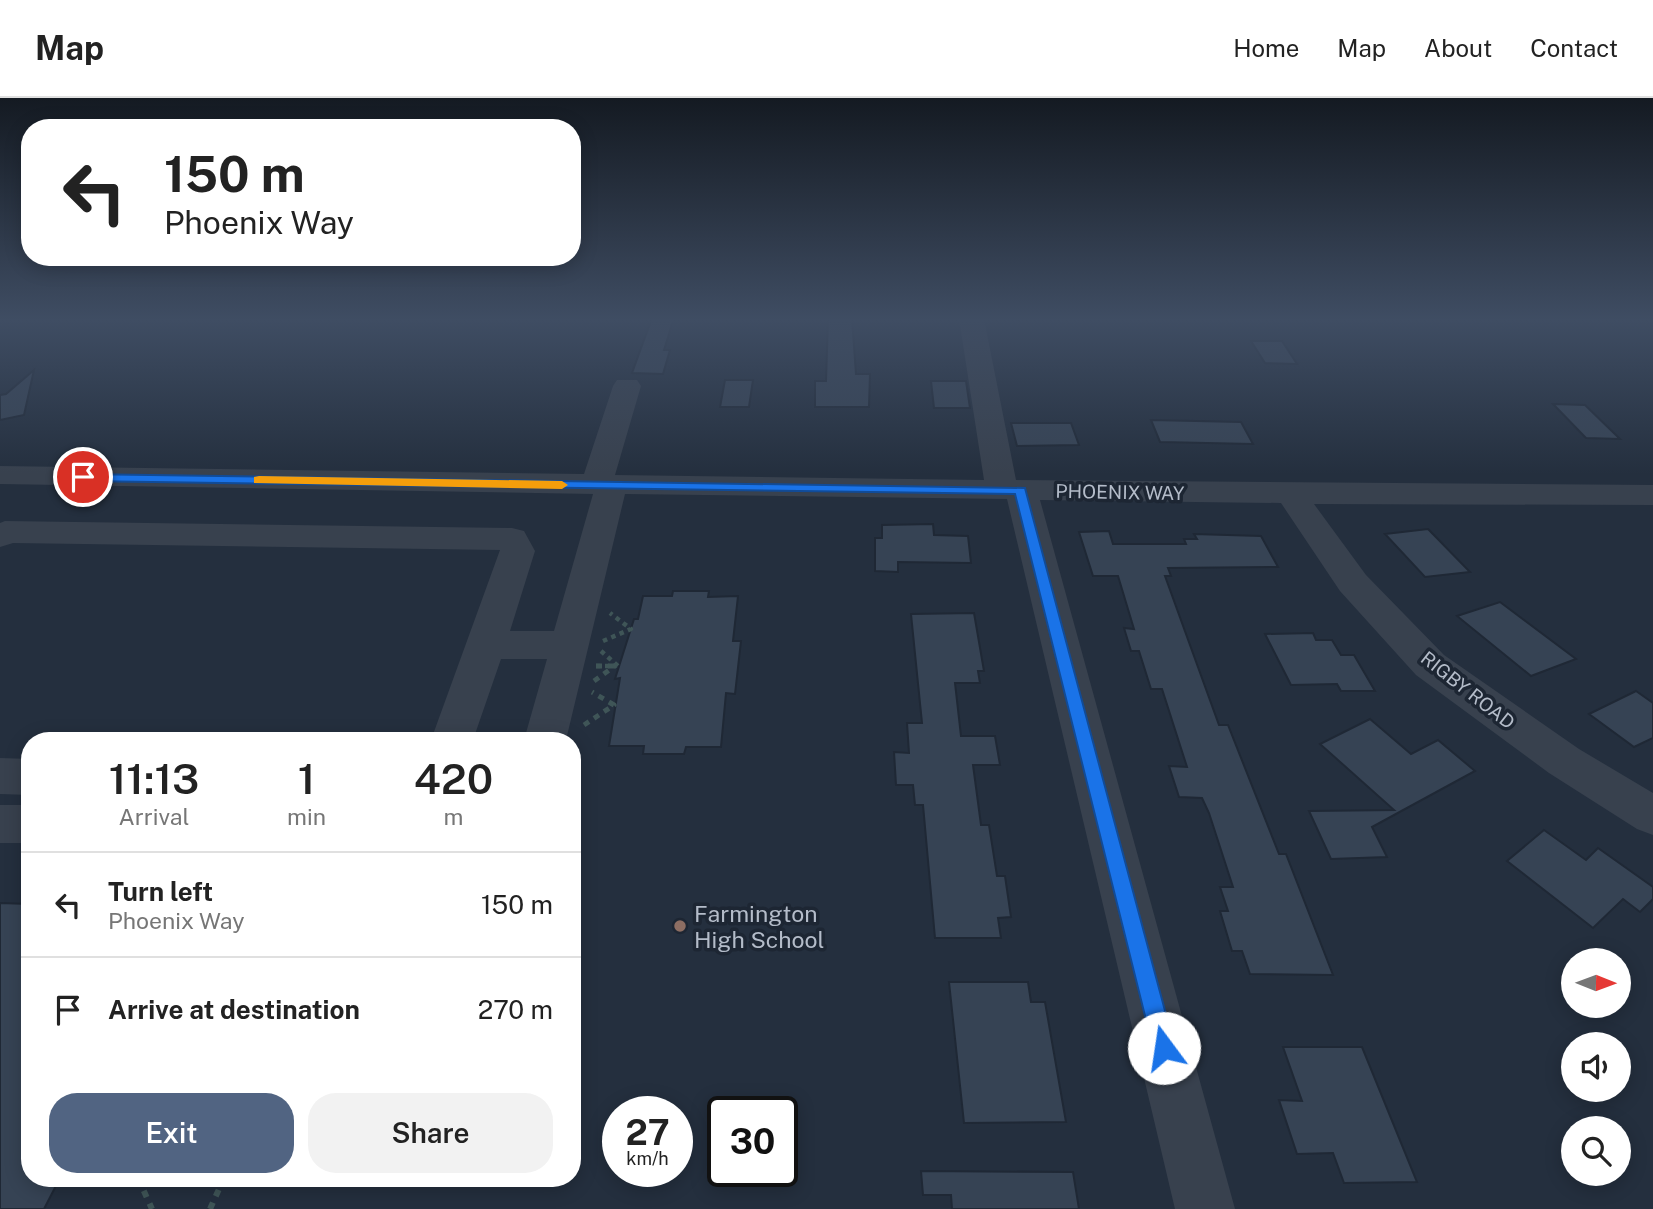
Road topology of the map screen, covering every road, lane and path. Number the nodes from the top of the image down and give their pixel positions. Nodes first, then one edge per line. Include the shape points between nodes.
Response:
1 (983, 370) edge
2 (627, 386) dead end
3 (0, 475) edge
4 (603, 485) junction
5 (1011, 490) junction
6 (1292, 494) junction
7 (1653, 495) edge
8 (0, 537) edge
9 (604, 608) dead end
10 (486, 645) junction
11 (579, 656) junction
12 (618, 666) junction
13 (582, 726) dead end
14 (455, 732) edge
15 (548, 732) edge
16 (0, 776) edge
17 (21, 776) edge
18 (1653, 817) edge
19 (0, 824) edge
20 (21, 824) edge
21 (142, 1187) edge
22 (220, 1187) edge
23 (152, 1209) edge
24 (211, 1209) edge
25 (1205, 1209) edge

1 - 5 street
2 - 4 street
3 - 4 street, PHOENIX WAY
4 - 5 street, PHOENIX WAY
4 - 11 street
5 - 6 street, PHOENIX WAY
5 - 25 street
6 - 7 street, PHOENIX WAY
6 - 18 street, RIGBY ROAD via 1353,583 1430,665 1564,761
8 - 10 street via 5,532 512,539 518,551
9 - 12 path via 631,629 594,645
10 - 11 street
10 - 14 street
11 - 12 path
11 - 15 street
12 - 13 path via 583,687 614,705
16 - 17 street
19 - 20 street
21 - 23 path
22 - 24 path

